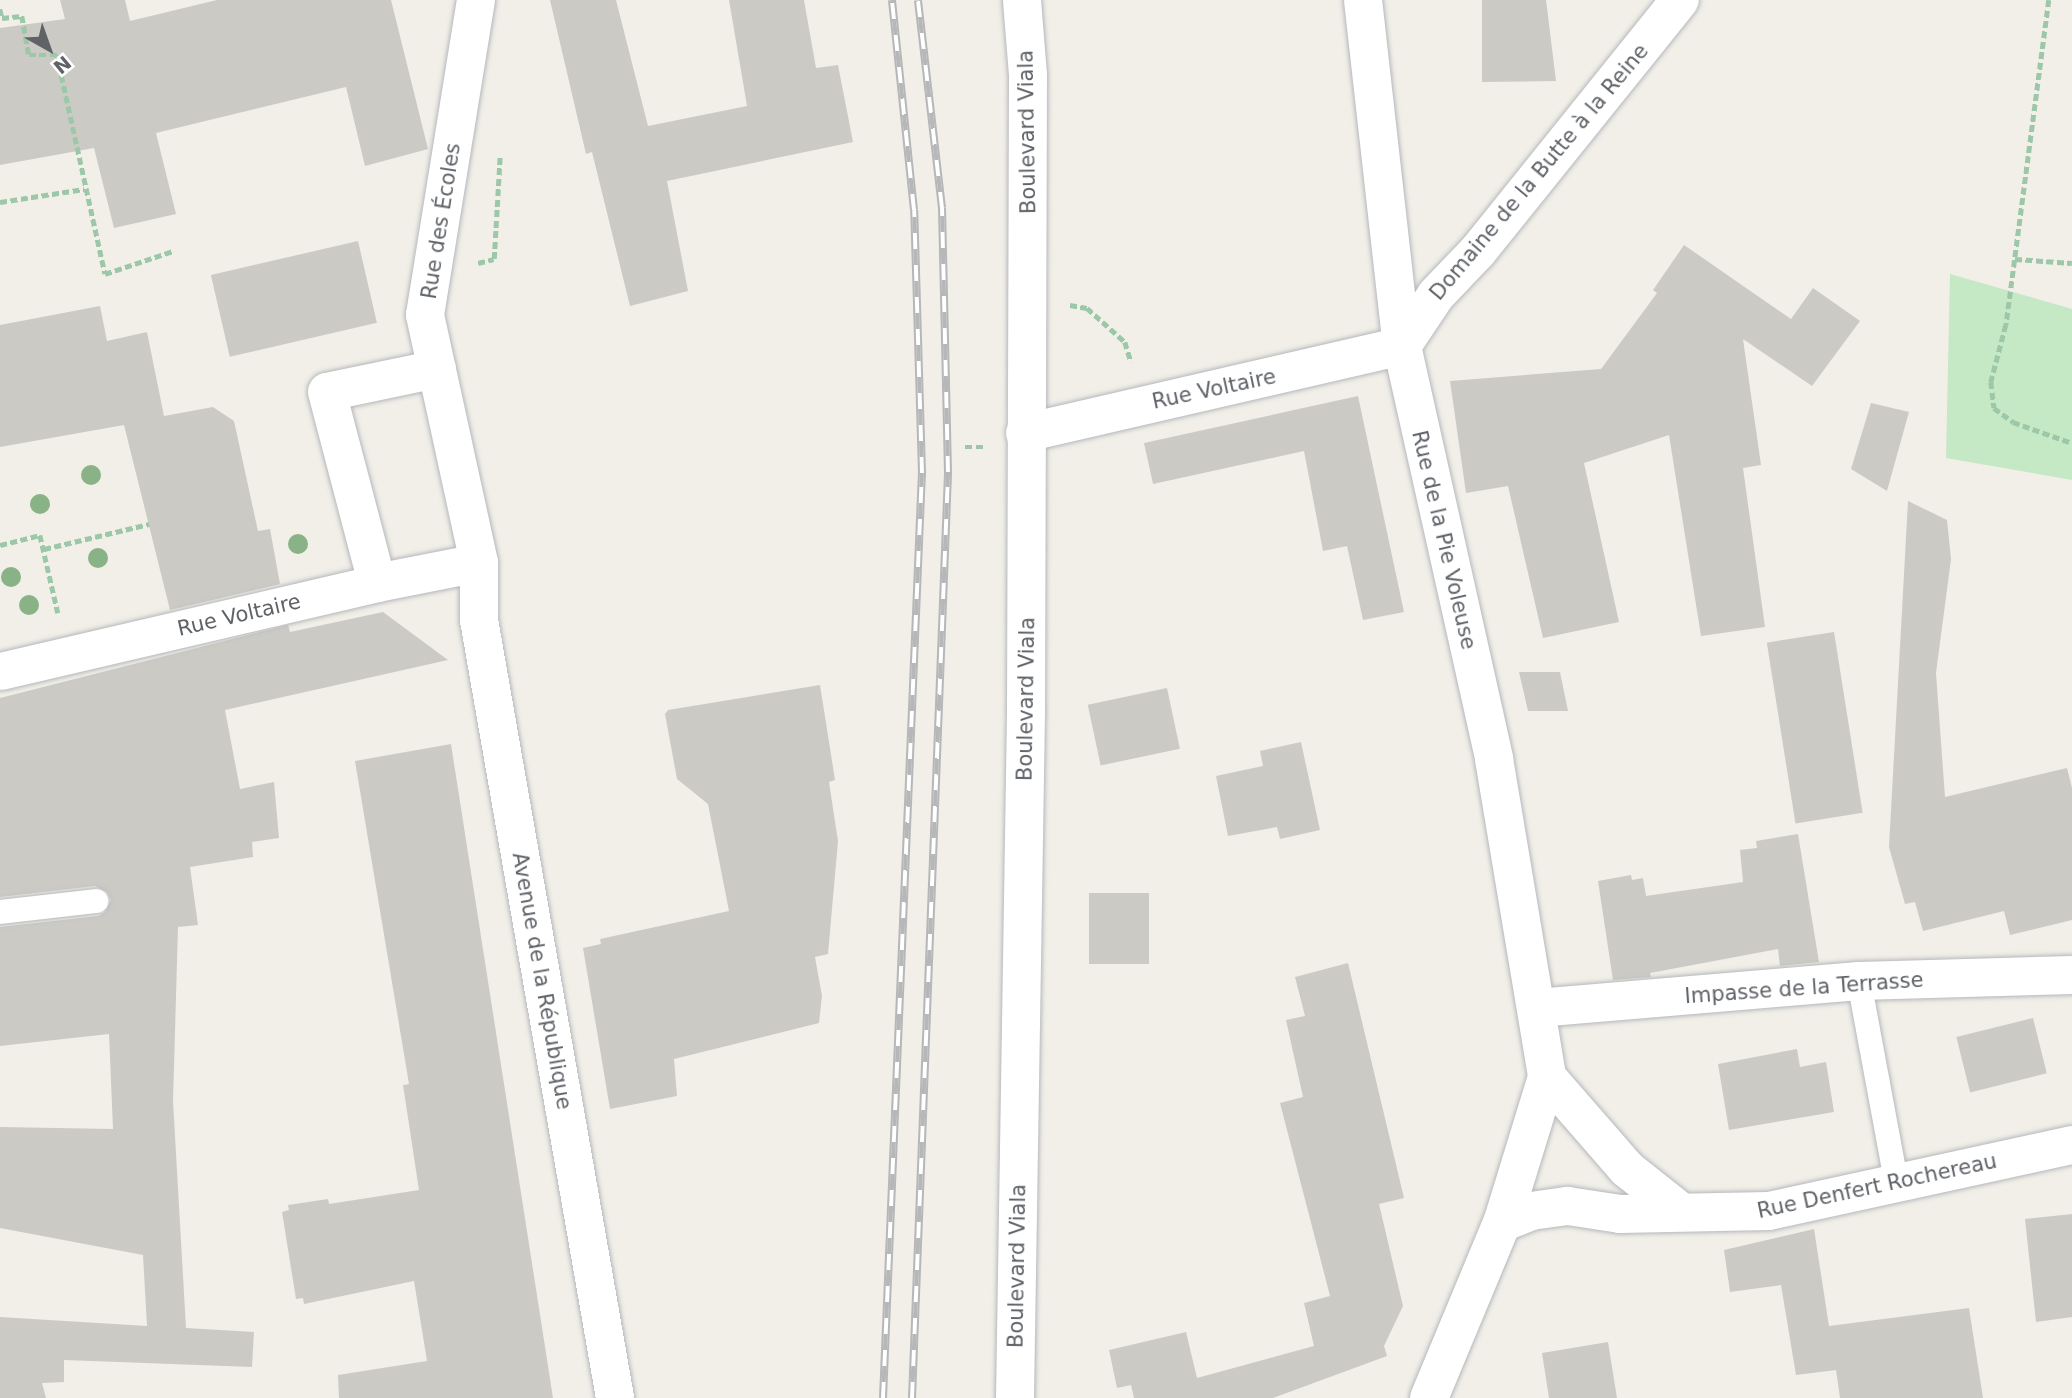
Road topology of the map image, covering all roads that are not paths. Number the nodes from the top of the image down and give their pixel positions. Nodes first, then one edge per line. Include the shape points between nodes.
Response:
1 (476, 0) edge
2 (1022, 0) edge
3 (1363, 0) edge
4 (1680, 0) edge
5 (1402, 346) junction
6 (437, 369) junction
7 (1025, 433) junction
8 (479, 563) junction
9 (377, 583) junction
10 (0, 671) edge
11 (96, 901) dead end
12 (0, 912) edge
13 (2072, 975) edge
14 (1859, 981) junction
15 (1537, 1008) junction
16 (1547, 1077) junction
17 (2072, 1146) edge
18 (1896, 1181) junction
19 (1681, 1212) junction
20 (1502, 1223) junction
21 (615, 1398) edge
22 (1015, 1398) edge
23 (1429, 1398) edge

1 - 6 street, Rue des Écoles via 425,315
2 - 7 street, Boulevard Viala via 1028,75
3 - 5 street, Rue de la Pie Voleuse
4 - 5 street, Domaine de la Butte à la Reine via 1478,251 1436,295
5 - 7 street, Rue Voltaire
5 - 15 street, Rue de la Pie Voleuse via 1494,759
6 - 8 street, Rue des Écoles
6 - 9 street via 327,392
7 - 22 street, Boulevard Viala via 1026,712
8 - 9 street, Rue Voltaire
8 - 21 street, Avenue de la République via 479,620
9 - 10 street, Rue Voltaire
11 - 12 lane
13 - 14 street, Impasse de la Terrasse
14 - 15 street, Impasse de la Terrasse
14 - 18 lane
15 - 16 street, Rue de la Pie Voleuse
16 - 19 street via 1627,1169
16 - 20 street
17 - 18 street, Rue Denfert Rochereau
18 - 19 street, Rue Denfert Rochereau via 1769,1212
19 - 20 street, Rue Denfert Rochereau via 1620,1214 1568,1206 1531,1211
20 - 23 street

